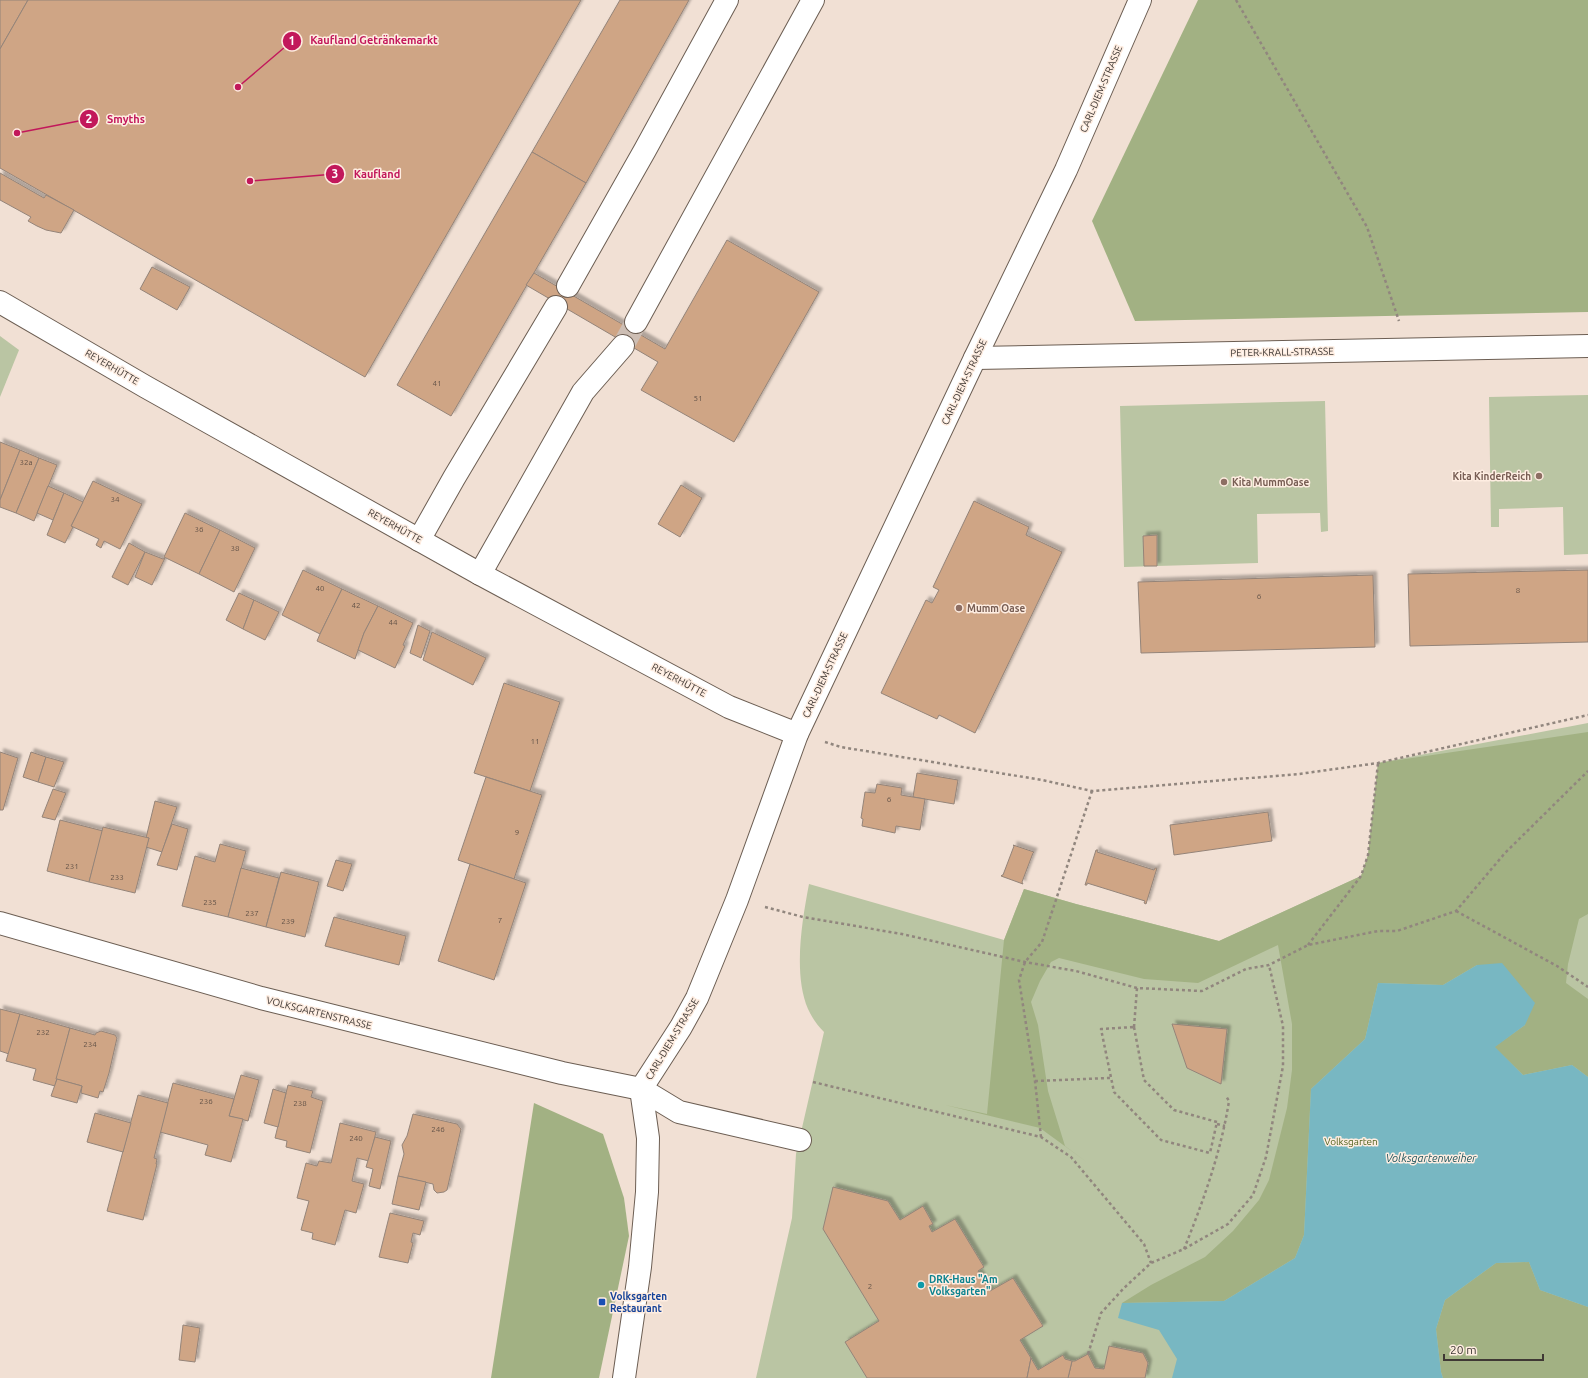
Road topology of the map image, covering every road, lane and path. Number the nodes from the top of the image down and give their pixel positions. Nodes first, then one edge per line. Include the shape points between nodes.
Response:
1 (727, 0) edge
2 (813, 0) edge
3 (1140, 0) edge
4 (1236, 0) edge
5 (568, 286) dead end
6 (0, 302) edge
7 (556, 307) dead end
8 (636, 322) tunnel mouth
9 (623, 346) tunnel mouth
10 (1588, 346) edge
11 (1409, 350) junction
12 (975, 358) junction
13 (420, 540) junction
14 (480, 574) junction
15 (1588, 715) edge
16 (797, 734) junction
17 (1378, 763) junction
18 (1588, 771) edge
19 (1092, 791) junction
20 (737, 900) junction
21 (1456, 910) junction
22 (0, 923) edge
23 (1308, 945) junction
24 (1025, 962) junction
25 (1269, 965) junction
26 (1588, 987) edge
27 (1137, 988) junction
28 (1134, 1027) junction
29 (1110, 1078) junction
30 (1035, 1081) junction
31 (813, 1082) dead end
32 (642, 1089) junction
33 (1226, 1096) dead end
34 (1217, 1124) junction
35 (1225, 1126) junction
36 (1041, 1137) junction
37 (800, 1140) dead end
38 (1184, 1249) junction
39 (1151, 1263) junction
40 (1088, 1354) dead end
41 (624, 1378) edge

1 - 5 street
2 - 8 street
3 - 12 street, CARL-DIEM-STRASSE via 1066,170
4 - 11 path via 1367,227
6 - 13 street, REYERHÜTTE via 153,391
7 - 13 street
9 - 14 street via 583,392
10 - 11 street, PETER-KRALL-STRASSE
11 - 12 street, PETER-KRALL-STRASSE
12 - 16 street, CARL-DIEM-STRASSE
13 - 14 street, REYERHÜTTE
14 - 16 street, REYERHÜTTE via 729,707
15 - 17 path
16 - 19 path via 841,747 1042,780
16 - 20 street, CARL-DIEM-STRASSE
17 - 19 path via 1299,774
17 - 23 path via 1368,855 1361,876
18 - 21 path via 1505,853
19 - 24 path via 1042,942
20 - 24 path via 803,917 902,934
20 - 32 street, CARL-DIEM-STRASSE via 697,998
21 - 23 path via 1397,931 1378,931
21 - 26 path via 1558,966
22 - 32 street, VOLKSGARTENSTRASSE via 261,998 562,1073
23 - 25 path
24 - 27 path via 1076,971
24 - 30 path via 1019,980
25 - 27 path via 1246,969 1202,991
25 - 38 path via 1283,1026 1283,1066 1266,1157 1253,1195 1228,1224
27 - 28 path
28 - 29 path via 1101,1029
28 - 34 path via 1144,1080 1174,1110
29 - 30 path
29 - 34 path via 1114,1092 1161,1140 1210,1153
30 - 36 path
31 - 36 path
32 - 37 street via 679,1112
32 - 41 street, CARL-DIEM-STRASSE via 648,1138 646,1192 640,1267
33 - 35 path via 1229,1101
34 - 35 path
35 - 38 path
36 - 39 path via 1071,1157 1144,1244
38 - 39 path
39 - 40 path via 1101,1313

